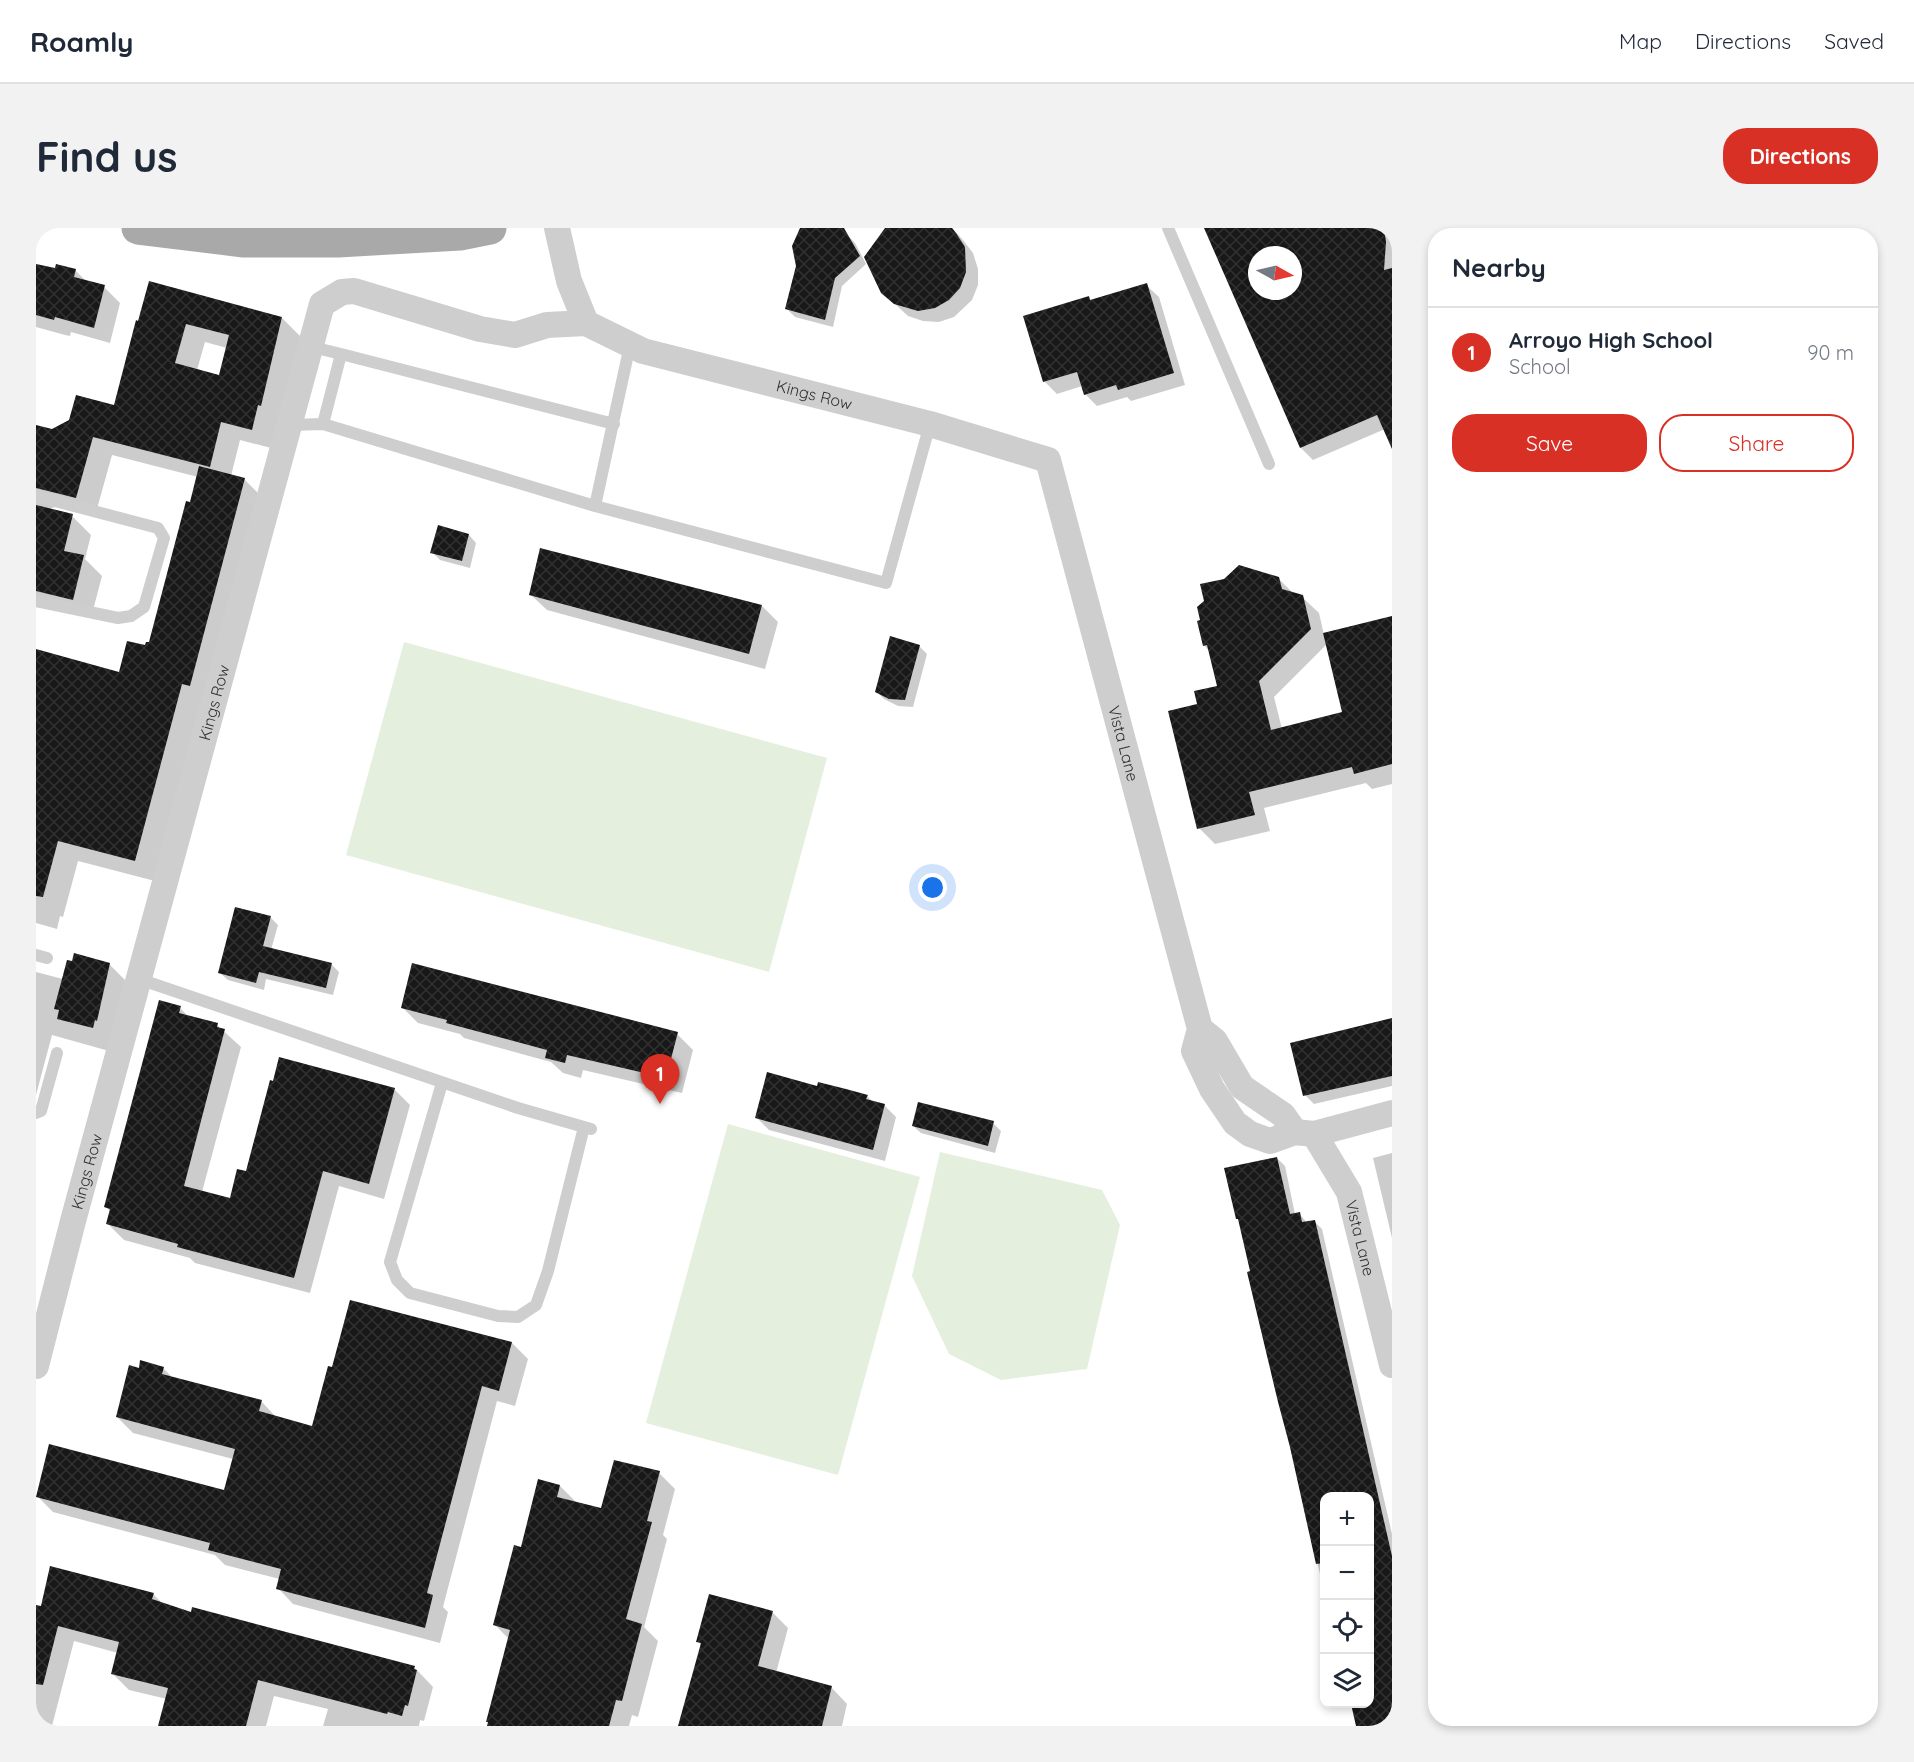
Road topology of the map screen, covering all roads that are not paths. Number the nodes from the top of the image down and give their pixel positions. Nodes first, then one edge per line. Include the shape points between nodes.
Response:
1 (138, 228) edge
2 (490, 228) edge
3 (557, 228) edge
4 (1168, 228) edge
5 (586, 323) junction
6 (630, 345) junction
7 (312, 347) junction
8 (341, 354) junction
9 (323, 424) junction
10 (614, 424) junction
11 (930, 424) junction
12 (291, 425) junction
13 (1048, 460) joint
14 (1269, 464) dead end
15 (36, 496) edge
16 (596, 506) junction
17 (36, 601) edge
18 (139, 979) junction
19 (57, 1053) dead end
20 (442, 1083) junction
21 (36, 1113) edge
22 (1392, 1113) edge
23 (1304, 1133) junction
24 (1391, 1359) edge
25 (36, 1366) edge

1 - 2 main road via 243,241 338,241 460,234
3 - 5 street via 569,281
4 - 14 lane
5 - 6 street, Kings Row
5 - 7 street, Kings Row via 547,326 515,335 480,329 354,291 342,292 322,304
6 - 10 lane
6 - 11 street, Kings Row
7 - 8 lane
7 - 12 street, Kings Row
8 - 9 lane
8 - 10 lane
9 - 12 lane
9 - 16 lane
10 - 16 lane
11 - 13 street, Kings Row
11 - 16 lane via 886,583
12 - 18 street, Kings Row
13 - 23 street, Vista Lane via 1200,1029 1194,1051 1212,1089 1235,1123 1270,1141
15 - 17 lane via 158,528 164,538 144,607 131,616 118,618
18 - 20 lane
18 - 25 street, Kings Row
19 - 21 lane via 41,1112
20 - 20 lane via 587,1128 536,1305 518,1317 498,1316 410,1293 397,1280 390,1262
22 - 23 street
23 - 24 street, Vista Lane via 1348,1192

